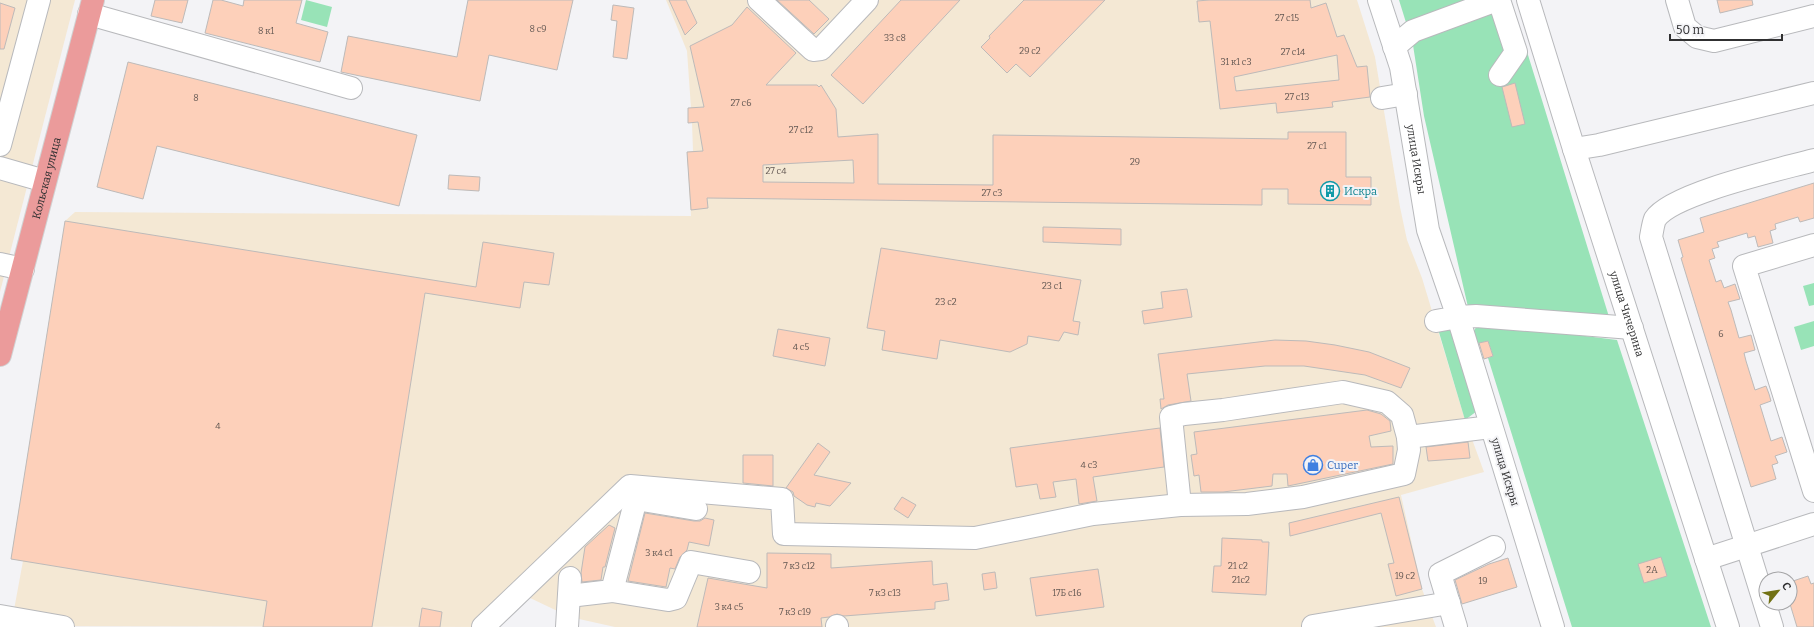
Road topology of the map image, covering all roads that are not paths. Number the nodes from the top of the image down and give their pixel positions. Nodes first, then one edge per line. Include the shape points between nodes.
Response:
1 (39, 0) edge
2 (759, 0) edge
3 (867, 0) edge
4 (1379, 0) edge
5 (1498, 0) edge
6 (1528, 0) edge
7 (1677, 0) edge
8 (91, 7) edge
9 (1814, 16) edge
10 (1394, 47) junction
11 (1500, 75) dead end
12 (351, 88) dead end
13 (1814, 93) edge
14 (1406, 94) junction
15 (1382, 98) dead end
16 (0, 145) edge
17 (1574, 149) junction
18 (1814, 160) edge
19 (0, 168) edge
20 (45, 181) junction
21 (1814, 245) edge
22 (0, 264) edge
23 (23, 269) junction
24 (1458, 317) junction
25 (1436, 321) dead end
26 (1632, 328) junction
27 (0, 355) edge
28 (1491, 427) junction
29 (1408, 437) junction
30 (1814, 491) edge
31 (1180, 505) junction
32 (696, 509) dead end
33 (1814, 524) edge
34 (1746, 545) junction
35 (1494, 547) dead end
36 (1706, 559) junction
37 (749, 572) dead end
38 (612, 591) junction
39 (1449, 603) junction
40 (0, 616) edge
41 (1313, 626) dead end
42 (63, 627) edge
43 (483, 627) edge
44 (567, 627) edge
45 (1456, 627) edge
46 (1553, 627) edge
47 (1728, 627) edge
48 (1772, 627) edge

1 - 16 street
2 - 3 street via 813,50 821,49
4 - 10 street, улица Искры
5 - 10 street via 1412,31
5 - 11 street via 1516,52
6 - 17 street, улица Чичерина
7 - 9 street via 1685,27 1696,37 1714,41
8 - 12 street
8 - 20 main road, Кольская улица
10 - 14 street, улица Искры
13 - 17 street via 1599,146
14 - 15 street
14 - 24 street, улица Искры via 1428,230
17 - 26 street, улица Чичерина
18 - 34 street via 1693,195 1671,205 1656,219 1650,237
19 - 20 street
20 - 23 main road, Кольская улица
21 - 30 street via 1744,266
22 - 23 street
23 - 27 main road, Кольская улица
24 - 25 street
24 - 26 street via 1476,316
24 - 28 street, улица Искры
26 - 36 street, улица Чичерина
28 - 29 street
28 - 46 street, улица Искры
29 - 31 street via 1409,450 1404,474 1303,497 1247,504
29 - 31 street via 1402,416 1387,402 1343,392 1172,417
31 - 43 street via 1093,514 975,538 784,534 782,499 630,486
32 - 38 street via 636,499
33 - 34 street
34 - 36 street
34 - 48 street
35 - 39 street via 1440,574
36 - 47 street, улица Чичерина
37 - 38 street via 691,562 676,598 668,600
38 - 44 street via 569,587
39 - 41 street
39 - 45 street
40 - 42 street

